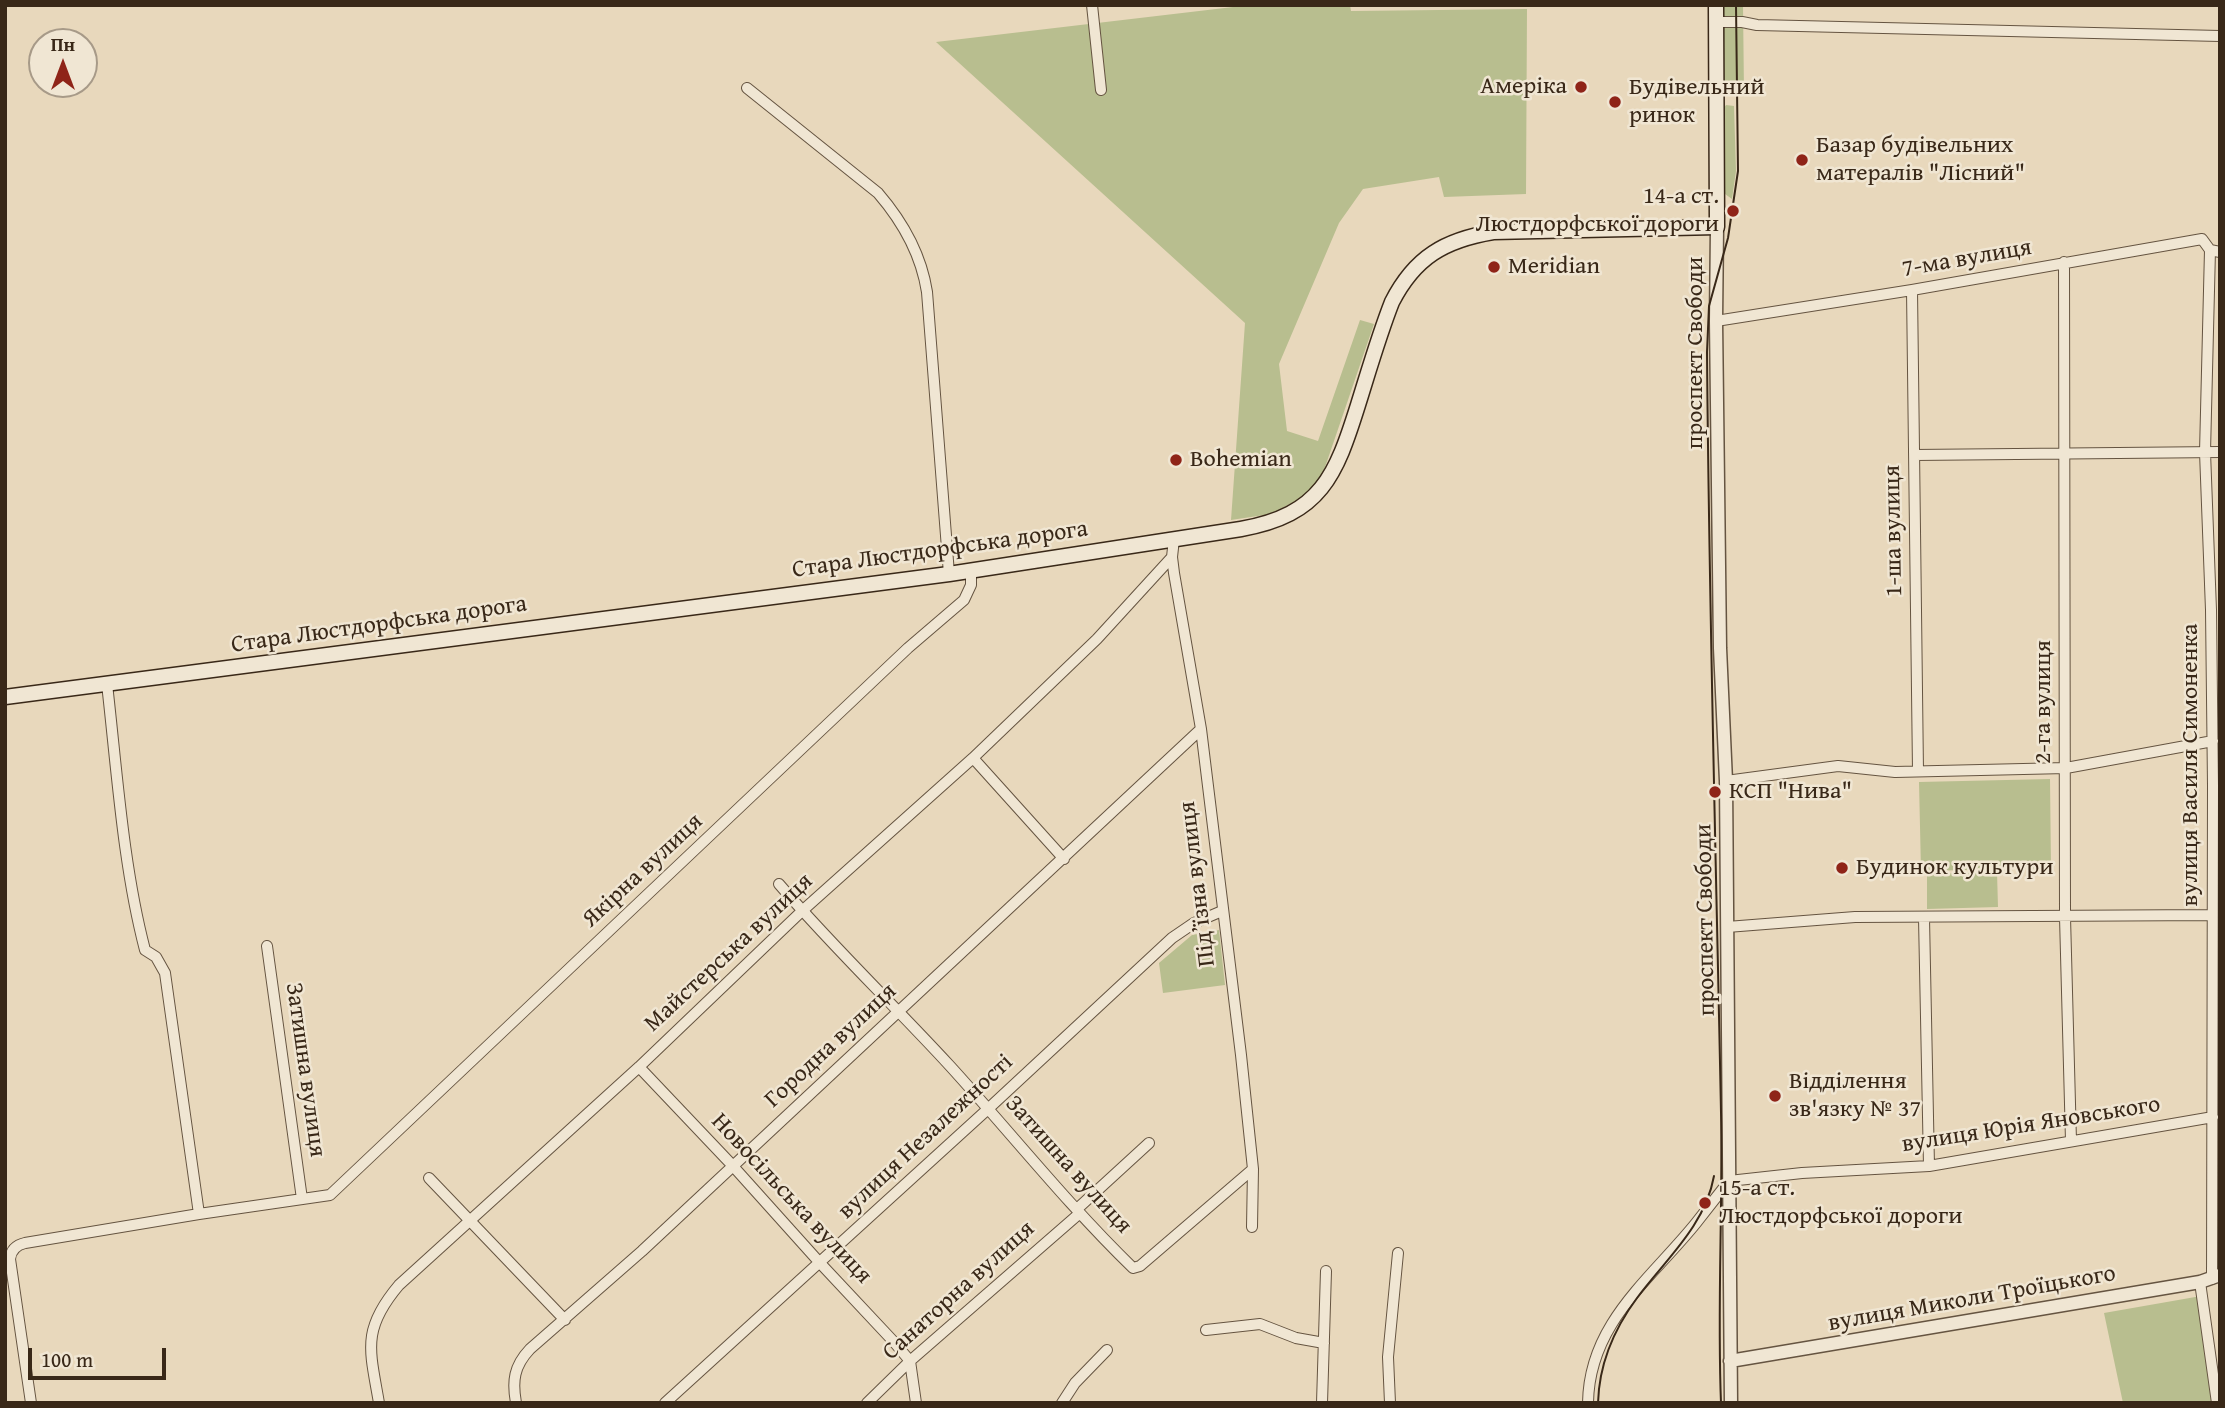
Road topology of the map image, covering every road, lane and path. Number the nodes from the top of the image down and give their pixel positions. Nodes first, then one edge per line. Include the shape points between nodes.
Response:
1 (1092, 5) edge
2 (1716, 5) edge
3 (1716, 22) junction
4 (2220, 36) edge
5 (747, 88) dead end
6 (1101, 90) dead end
7 (1717, 227) junction
8 (2215, 251) edge
9 (2064, 262) junction
10 (1912, 290) junction
11 (1716, 321) junction
12 (2065, 452) junction
13 (2205, 452) junction
14 (2220, 452) edge
15 (1914, 455) junction
16 (1174, 539) junction
17 (1172, 556) junction
18 (971, 570) junction
19 (949, 574) junction
20 (2215, 609) edge
21 (107, 684) junction
22 (5, 697) edge
23 (1201, 729) junction
24 (2213, 741) junction
25 (973, 758) junction
26 (2066, 768) junction
27 (1918, 771) junction
28 (1726, 781) junction
29 (2217, 786) edge
30 (1064, 859) junction
31 (779, 884) dead end
32 (802, 911) junction
33 (1222, 911) junction
34 (2212, 915) junction
35 (1924, 918) junction
36 (2065, 918) junction
37 (1727, 927) junction
38 (267, 946) dead end
39 (900, 1011) junction
40 (639, 1067) junction
41 (989, 1108) junction
42 (2213, 1117) junction
43 (2071, 1141) junction
44 (1150, 1143) dead end
45 (732, 1165) junction
46 (1929, 1166) junction
47 (1253, 1169) junction
48 (429, 1178) dead end
49 (1729, 1181) junction
50 (302, 1199) junction
51 (1078, 1211) junction
52 (200, 1213) junction
53 (469, 1220) junction
54 (1252, 1227) dead end
55 (1398, 1253) dead end
56 (820, 1263) junction
57 (1326, 1271) dead end
58 (2211, 1279) edge
59 (565, 1320) junction
60 (1206, 1330) dead end
61 (1324, 1343) junction
62 (1107, 1350) dead end
63 (910, 1361) junction
64 (1730, 1361) junction
65 (31, 1403) edge
66 (379, 1403) edge
67 (516, 1403) edge
68 (665, 1403) edge
69 (867, 1403) edge
70 (916, 1403) edge
71 (1062, 1403) edge
72 (1322, 1403) edge
73 (1390, 1403) edge
74 (1588, 1403) edge
75 (1731, 1403) edge
76 (2217, 1403) edge

1 - 6 street
2 - 3 main road
3 - 4 street
3 - 7 main road
5 - 19 street via 878,193 916,251 927,292
7 - 11 street, проспект Свободи
7 - 16 main road, Стара Люстдорфська дорога via 1493,232 1437,249 1411,271 1392,302 1339,460 1324,487 1296,510 1271,522
8 - 9 street, 7-ма вулиця via 2202,239
8 - 13 street, вулиця Василя Симоненка
9 - 10 street, 7-ма вулиця
9 - 12 street, 2-га вулиця
10 - 11 street, 7-ма вулиця
10 - 15 street, 1-ша вулиця
11 - 28 street, проспект Свободи
12 - 13 street
12 - 15 street
12 - 26 street, 2-га вулиця
13 - 14 street
13 - 20 street, вулиця Василя Симоненка
15 - 27 street, 1-ша вулиця
16 - 17 street, Підʼїзна вулиця
16 - 18 main road, Стара Люстдорфська дорога
17 - 23 street, Підʼїзна вулиця
17 - 25 street, Майстерська вулиця via 1097,639
18 - 19 main road, Стара Люстдорфська дорога
18 - 50 street, Якірна вулиця via 964,600 330,1195
19 - 21 main road, Стара Люстдорфська дорога
20 - 24 street, вулиця Василя Симоненка
21 - 22 main road, Стара Люстдорфська дорога
21 - 52 street via 136,912 145,950 156,957 165,973
23 - 30 street, Городна вулиця
23 - 33 street, Підʼїзна вулиця
24 - 26 street
24 - 29 street, вулиця Василя Симоненка
25 - 30 street
25 - 32 street, Майстерська вулиця
26 - 27 street
26 - 36 street, 2-га вулиця
27 - 28 street via 1827,767
28 - 37 street, проспект Свободи
29 - 34 street, вулиця Василя Симоненка
30 - 39 street, Городна вулиця
31 - 32 street, Затишна вулиця
32 - 39 street, Затишна вулиця
32 - 40 street, Майстерська вулиця
33 - 41 street, вулиця Незалежності via 1172,938
33 - 47 street, Підʼїзна вулиця
34 - 36 street
34 - 42 street, вулиця Василя Симоненка
35 - 36 street
35 - 37 street
35 - 46 street
36 - 43 street, 2-га вулиця
37 - 49 street, проспект Свободи
38 - 50 street, Затишна вулиця
39 - 41 street, Затишна вулиця
39 - 45 street, Городна вулиця
40 - 45 street, Новосільська вулиця
40 - 53 street, Майстерська вулиця
41 - 51 street, Затишна вулиця
41 - 56 street, вулиця Незалежності
42 - 43 street, вулиця Юрія Яновського
42 - 58 street, вулиця Василя Симоненка
43 - 46 street, вулиця Юрія Яновського
44 - 51 street, Санаторна вулиця
45 - 56 street, Новосільська вулиця
45 - 59 street, Городна вулиця
46 - 49 street, вулиця Юрія Яновського via 1802,1172
47 - 51 street, Затишна вулиця via 1135,1269
47 - 54 street, Підʼїзна вулиця
48 - 53 street
49 - 64 street, проспект Свободи
49 - 74 street via 1616,1317 1593,1364
50 - 52 street
51 - 63 street, Санаторна вулиця
52 - 65 street via 25,1243 13,1249 10,1259
53 - 59 street
53 - 66 street, Майстерська вулиця via 399,1286 378,1313 369,1344
55 - 73 street via 1388,1357
56 - 63 street, Новосільська вулиця
56 - 68 street, вулиця Незалежності
57 - 61 street
58 - 64 street, вулиця Миколи Троїцького
58 - 76 street, вулиця Василя Симоненка
59 - 67 street, Городна вулиця via 519,1363 513,1377
60 - 61 street via 1259,1324
61 - 72 street
62 - 71 street
63 - 69 street, Санаторна вулиця
63 - 70 street
64 - 75 street, проспект Свободи

